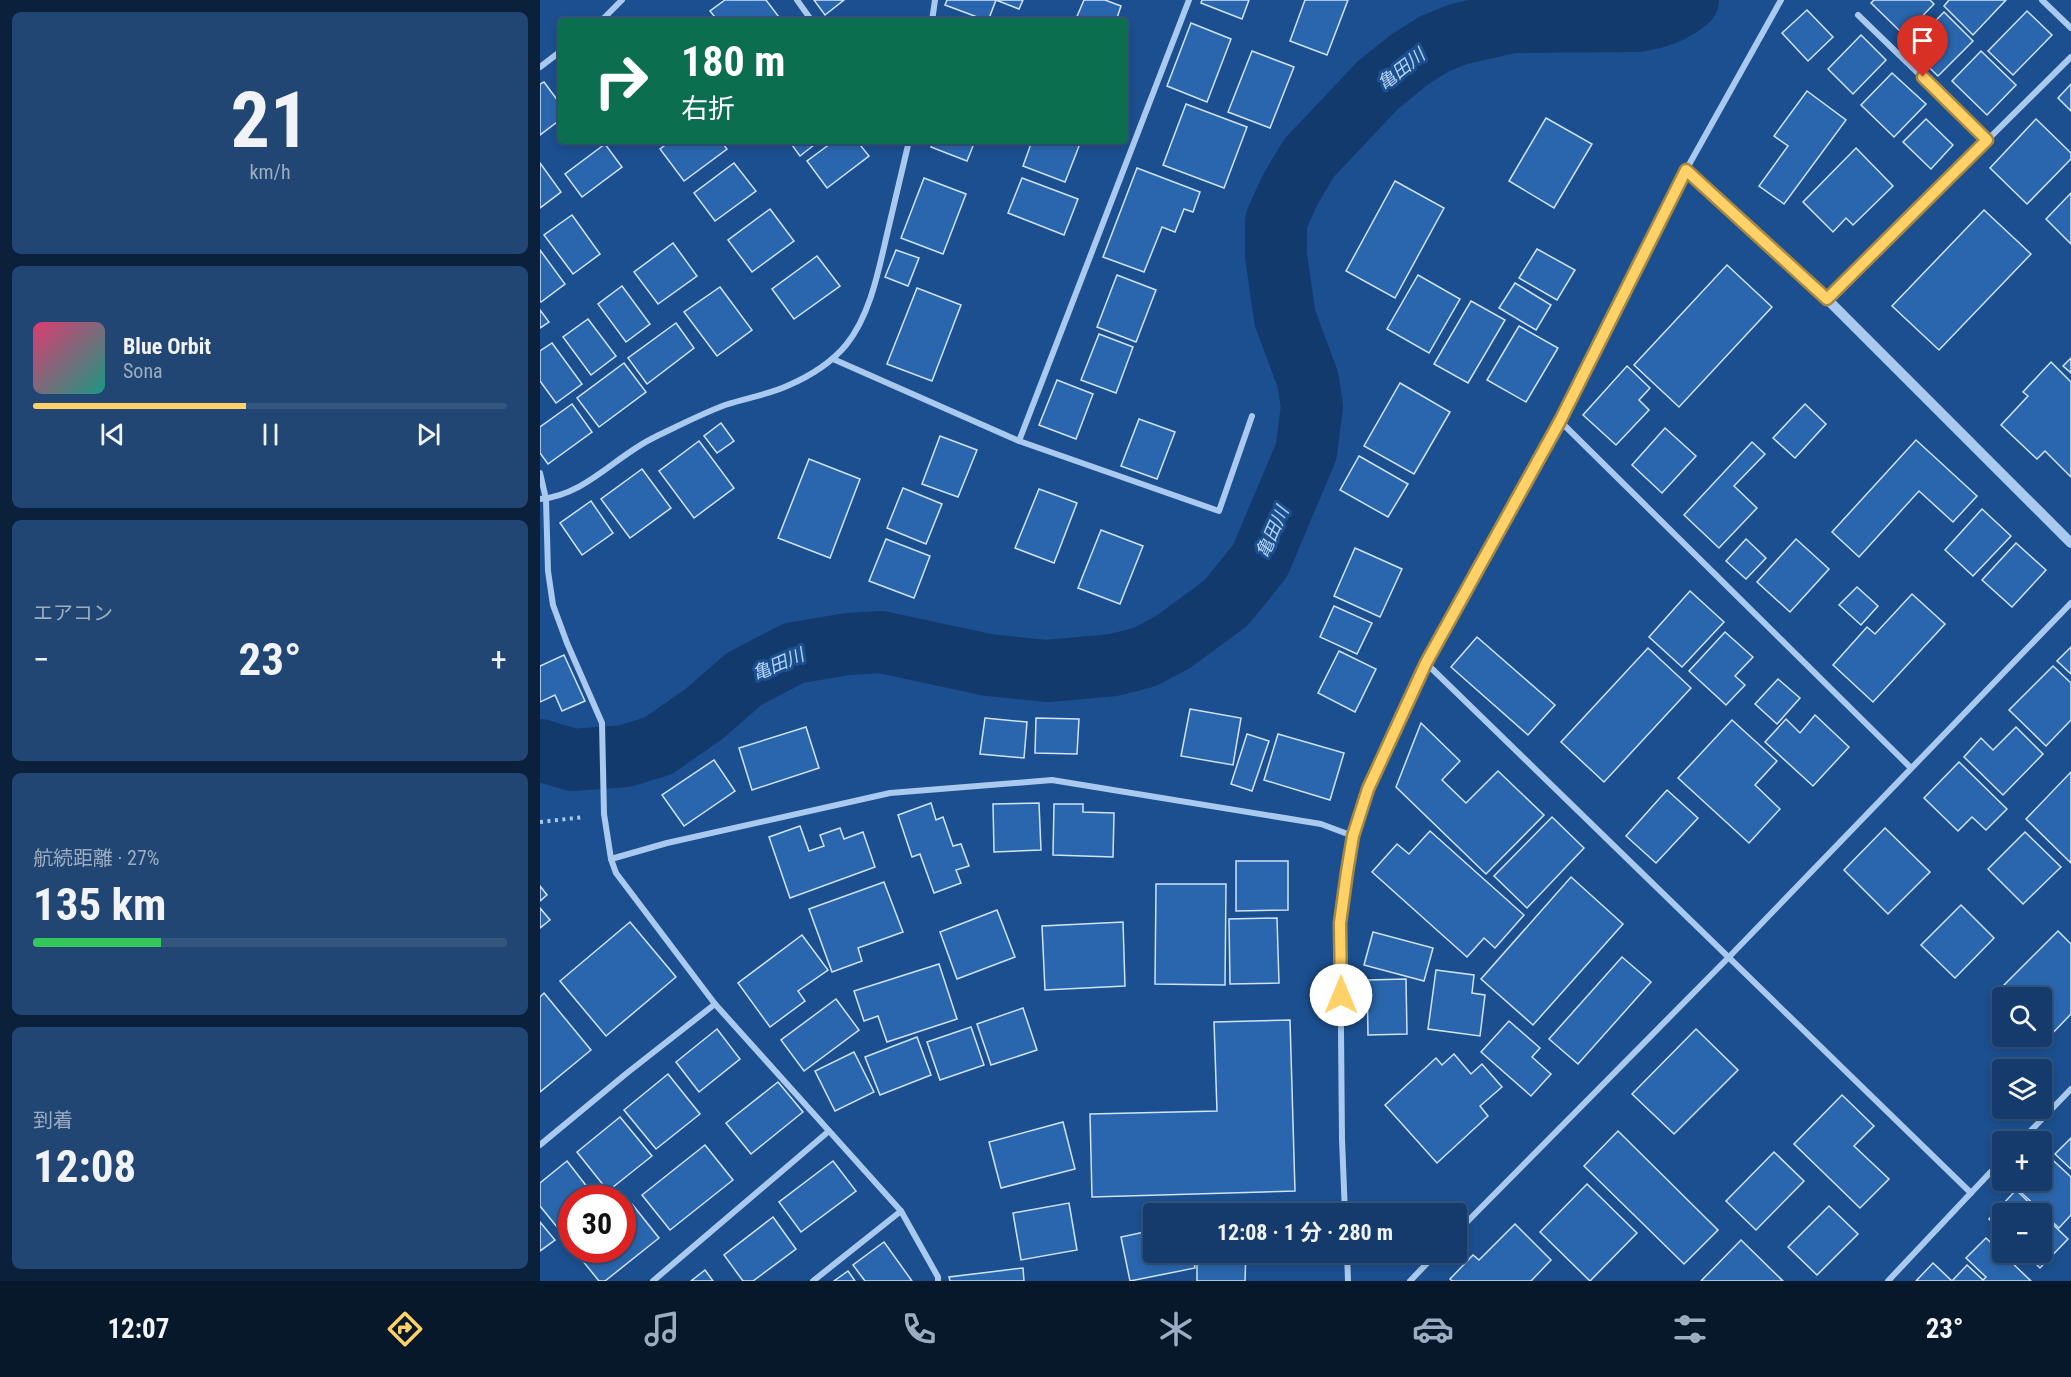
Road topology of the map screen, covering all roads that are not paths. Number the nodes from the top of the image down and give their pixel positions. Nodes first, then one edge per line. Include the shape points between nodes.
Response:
1 (622, 0) edge
2 (797, 0) edge
3 (935, 0) edge
4 (1189, 0) edge
5 (1781, 0) edge
6 (2042, 0) edge
7 (1858, 15) dead end
8 (604, 18) edge
9 (807, 18) edge
10 (932, 18) edge
11 (2071, 28) edge
12 (558, 53) edge
13 (2071, 57) edge
14 (540, 67) edge
15 (1987, 140) junction
16 (907, 144) edge
17 (1686, 170) junction
18 (1827, 299) junction
19 (833, 359) junction
20 (1252, 416) dead end
21 (1560, 421) junction
22 (1019, 441) junction
23 (540, 473) edge
24 (543, 499) edge
25 (2071, 543) edge
26 (2071, 603) edge
27 (1426, 663) junction
28 (1911, 768) junction
29 (1353, 836) junction
30 (611, 860) junction
31 (1729, 957) junction
32 (716, 1004) junction
33 (2071, 1089) edge
34 (829, 1131) junction
35 (2031, 1131) edge
36 (540, 1145) edge
37 (1992, 1171) edge
38 (1971, 1193) junction
39 (1345, 1203) edge
40 (901, 1211) junction
41 (1467, 1222) edge
42 (1347, 1263) edge
43 (1427, 1263) edge
44 (653, 1281) edge
45 (813, 1281) edge
46 (938, 1281) edge
47 (1348, 1281) edge
48 (1410, 1281) edge
49 (1888, 1281) edge

1 - 8 street
2 - 9 street
3 - 10 street
4 - 22 street
5 - 17 street
6 - 11 street
7 - 15 street
12 - 14 street
13 - 15 street
15 - 18 street
16 - 19 street via 870,295 858,327
17 - 18 street
17 - 21 street
18 - 25 street
19 - 22 street
19 - 24 street via 788,386 726,405 656,436 579,488
20 - 22 street via 1219,511
21 - 27 street
21 - 28 street
23 - 24 street
24 - 30 street via 553,605 602,723 604,814
26 - 28 street
27 - 29 street via 1368,789
27 - 31 street
28 - 31 street
29 - 30 street via 1321,824 1052,780 890,793 667,843
29 - 39 street via 1340,923
30 - 32 street via 624,885
31 - 38 street
31 - 41 street
32 - 34 street
32 - 36 street
33 - 35 street
34 - 40 street
34 - 44 street
37 - 38 street
38 - 49 street
40 - 45 street
40 - 46 street
42 - 47 street
43 - 48 street

